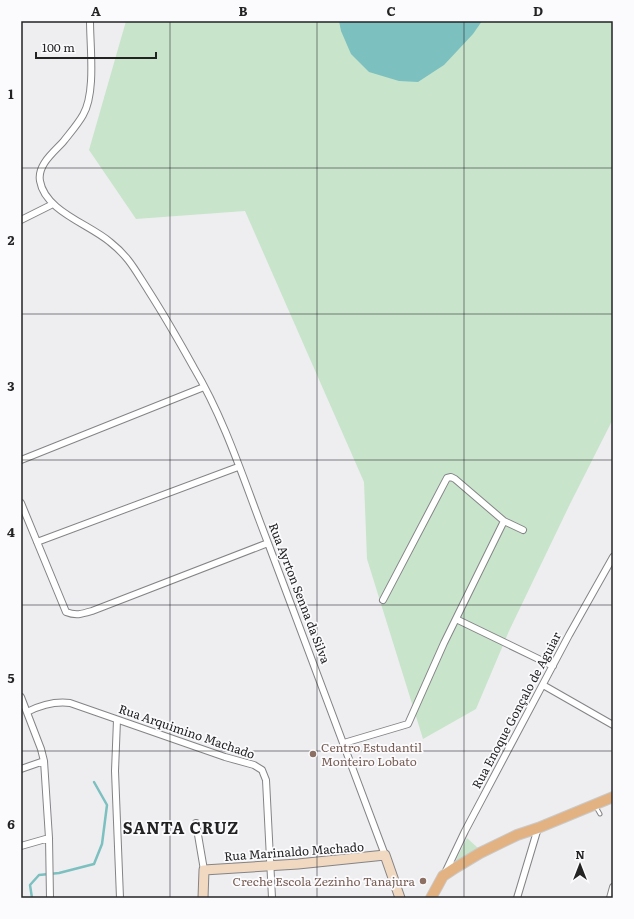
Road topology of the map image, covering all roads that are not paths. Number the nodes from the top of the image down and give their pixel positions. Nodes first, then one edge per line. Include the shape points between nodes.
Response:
1 (90, 21) edge
2 (53, 204) junction
3 (21, 220) edge
4 (204, 387) junction
5 (21, 460) edge
6 (238, 466) junction
7 (21, 502) edge
8 (504, 521) junction
9 (523, 530) dead end
10 (37, 542) junction
11 (268, 544) junction
12 (613, 557) edge
13 (383, 600) dead end
14 (456, 619) junction
15 (553, 666) junction
16 (543, 685) junction
17 (21, 697) edge
18 (27, 712) junction
19 (117, 720) junction
20 (613, 725) edge
21 (344, 743) junction
22 (44, 761) junction
23 (21, 769) edge
24 (613, 797) edge
25 (594, 804) junction
26 (600, 814) dead end
27 (196, 824) dead end
28 (538, 828) junction
29 (49, 838) junction
30 (21, 846) edge
31 (385, 855) junction
32 (270, 866) junction
33 (204, 870) junction
34 (443, 876) junction
35 (613, 889) edge
36 (50, 898) edge
37 (120, 898) edge
38 (203, 898) edge
39 (272, 898) edge
40 (400, 898) edge
41 (431, 898) edge
42 (517, 898) edge
43 (610, 898) edge

1 - 2 street via 91,83 87,107 39,175 40,183
2 - 3 street
2 - 4 street, Rua Ayrton Senna da Silva via 107,239 123,253 158,306
4 - 5 street
4 - 6 street, Rua Ayrton Senna da Silva
6 - 10 street
6 - 11 street, Rua Ayrton Senna da Silva
7 - 10 street
8 - 9 street
8 - 13 street via 455,479 447,478
8 - 14 street
10 - 11 street via 66,612 73,615 92,611
11 - 21 street, Rua Ayrton Senna da Silva
12 - 15 street, Rua Enoque Gonçalo de Aguiar
14 - 15 street
14 - 21 street via 408,724
15 - 16 street, Rua Enoque Gonçalo de Aguiar
16 - 20 street
16 - 34 street, Rua Enoque Gonçalo de Aguiar
17 - 18 street
18 - 19 street, Rua Arquimino Machado via 38,706 62,702
18 - 22 street
19 - 32 street, Rua Arquimino Machado via 254,765 262,770 266,780
19 - 37 street via 115,771
21 - 31 street, Rua Ayrton Senna da Silva
22 - 23 street
22 - 29 street
24 - 25 main road
25 - 26 lane
25 - 28 main road
27 - 33 street
28 - 34 main road via 497,844
28 - 42 street
29 - 30 street
29 - 36 street
31 - 32 street, Rua Marinaldo Machado
31 - 40 street, Rua Ayrton Senna da Silva
32 - 33 street, Rua Marinaldo Machado
32 - 39 street, Rua Arquimino Machado
33 - 38 street
34 - 41 main road
35 - 43 street

